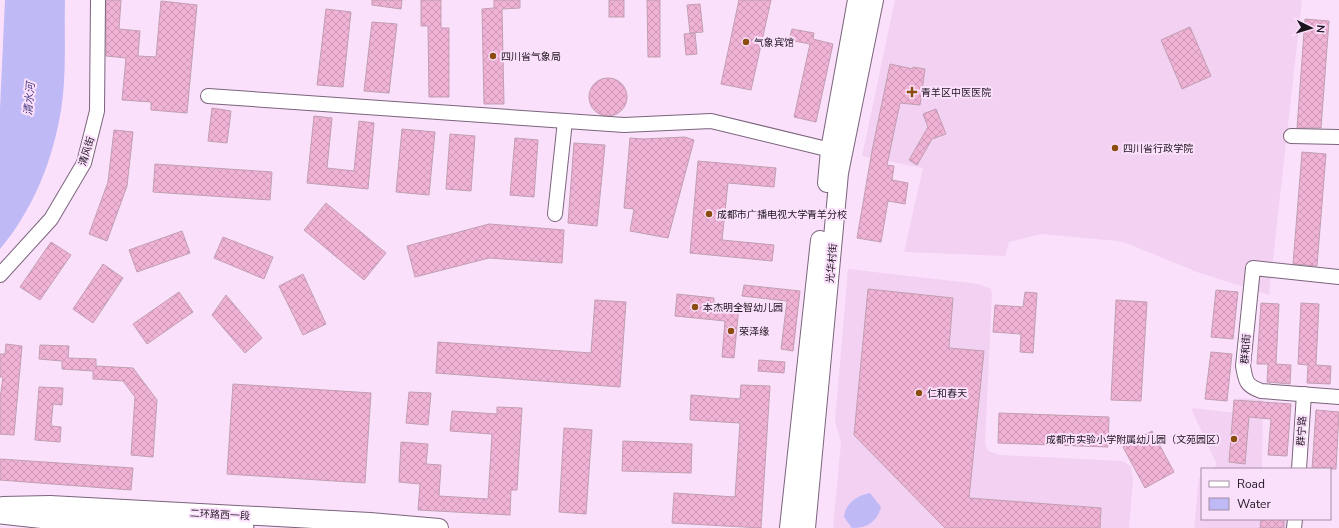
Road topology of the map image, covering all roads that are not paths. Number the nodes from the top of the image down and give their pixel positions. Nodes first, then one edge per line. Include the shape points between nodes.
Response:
1 (98, 0) edge
2 (857, 0) edge
3 (874, 0) edge
4 (208, 96) dead end
5 (565, 121) junction
6 (1292, 136) dead end
7 (1339, 138) edge
8 (836, 151) junction
9 (555, 214) dead end
10 (0, 274) edge
11 (1339, 277) edge
12 (1304, 394) junction
13 (1339, 397) edge
14 (1298, 468) edge
15 (0, 506) edge
16 (0, 513) edge
17 (243, 528) edge
18 (439, 528) edge
19 (789, 528) edge
20 (806, 528) edge

1 - 10 street, 清风街 via 97,112 84,163 51,219
2 - 8 main road, 光华村街
3 - 8 main road, 光华村街
4 - 5 street
5 - 8 street via 624,125 711,121
5 - 9 street
6 - 7 street
8 - 19 main road, 光华村街
8 - 20 main road, 光华村街 via 839,173
11 - 12 street, 群和街 via 1253,268 1244,366 1246,381 1251,387 1261,390
12 - 13 street, 群和街
12 - 14 street, 群宁路
15 - 18 main road, 二环路西一段 via 50,505
16 - 17 highway via 46,518

